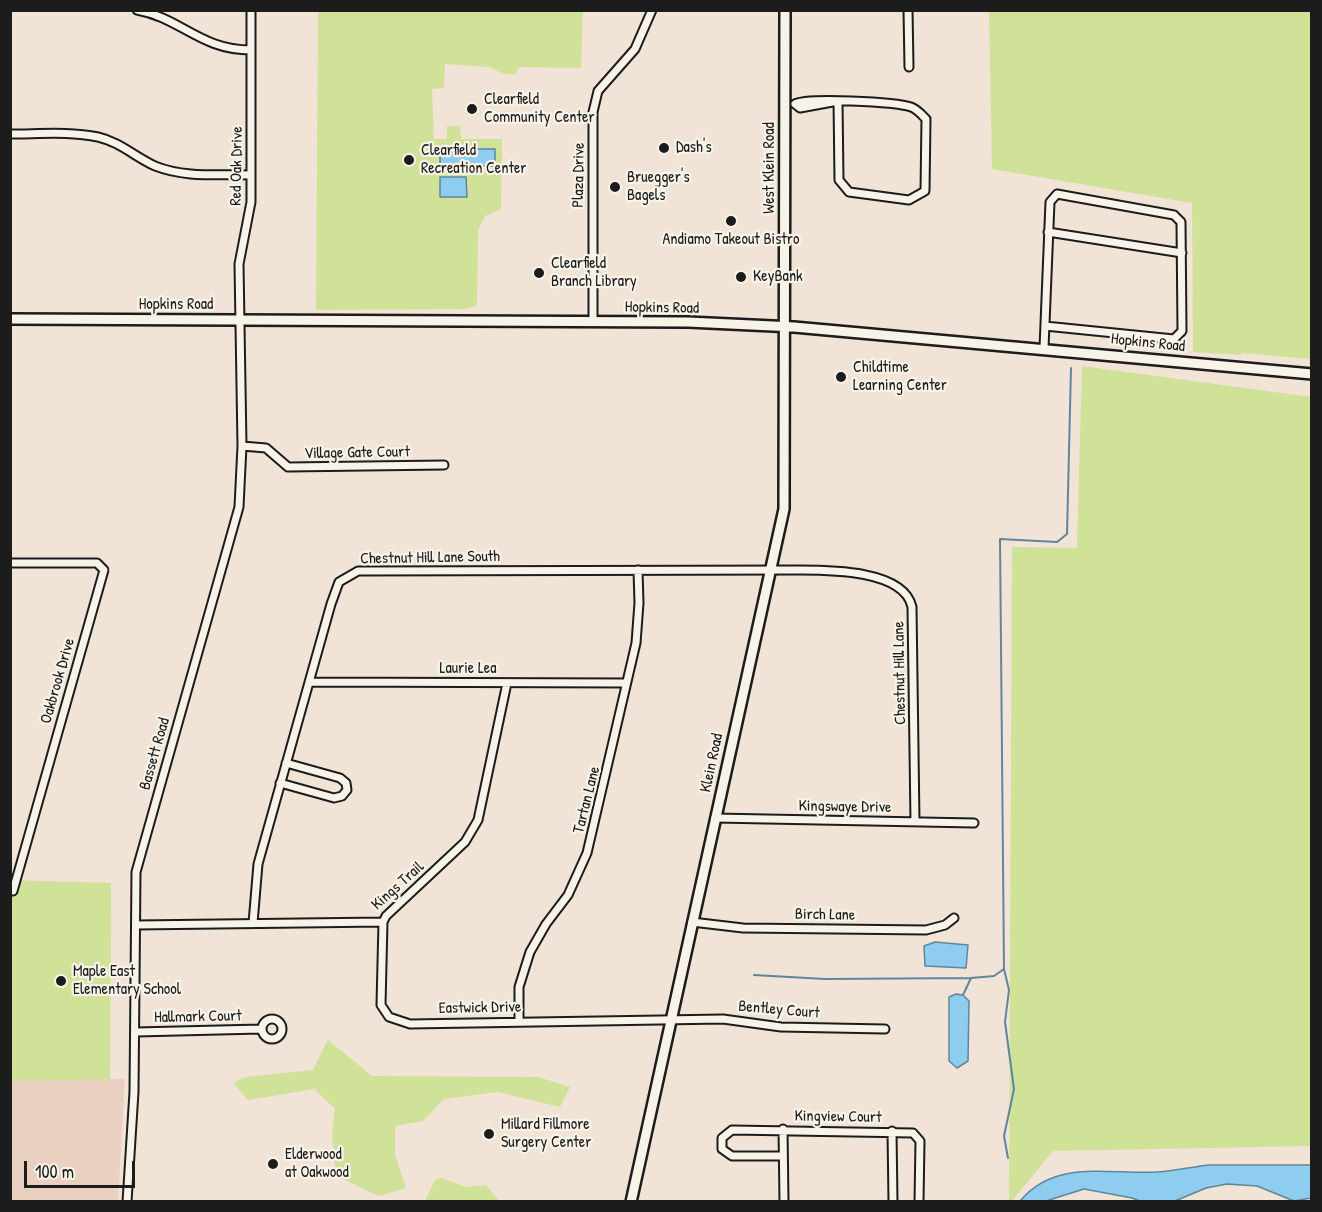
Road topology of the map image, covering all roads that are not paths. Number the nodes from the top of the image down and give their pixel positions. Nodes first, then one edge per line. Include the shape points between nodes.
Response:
1 (137, 10) edge
2 (251, 10) edge
3 (652, 10) edge
4 (785, 10) edge
5 (908, 10) edge
6 (251, 50) junction
7 (909, 67) dead end
8 (838, 101) junction
9 (791, 104) junction
10 (10, 134) edge
11 (251, 175) junction
12 (1048, 232) junction
13 (1182, 253) junction
14 (10, 319) edge
15 (240, 320) junction
16 (593, 322) junction
17 (785, 326) junction
18 (1045, 326) junction
19 (1044, 348) junction
20 (1311, 374) edge
21 (242, 446) junction
22 (444, 465) dead end
23 (10, 563) edge
24 (638, 570) junction
25 (770, 570) junction
26 (309, 682) junction
27 (507, 683) junction
28 (626, 683) junction
29 (286, 763) junction
30 (280, 783) junction
31 (715, 818) junction
32 (915, 822) junction
33 (974, 823) dead end
34 (13, 891) dead end
35 (954, 918) dead end
36 (382, 922) junction
37 (692, 922) junction
38 (253, 923) junction
39 (136, 925) junction
40 (671, 1019) junction
41 (519, 1021) junction
42 (261, 1029) dead end
43 (885, 1029) dead end
44 (136, 1032) junction
45 (783, 1129) junction
46 (892, 1131) junction
47 (783, 1156) junction
48 (127, 1202) edge
49 (631, 1202) edge
50 (783, 1202) edge
51 (893, 1202) edge
52 (919, 1202) edge

1 - 6 street via 214,45
2 - 6 street, Red Oak Drive
3 - 16 street, Plaza Drive via 635,49 598,91 593,112
4 - 9 street, West Klein Road
5 - 7 street
6 - 11 street, Red Oak Drive
8 - 8 street via 913,107 926,119 925,191 909,200 849,192 839,180
8 - 9 street
9 - 17 street, West Klein Road
10 - 11 street via 96,136 120,144 147,161 188,175
11 - 15 street, Red Oak Drive via 250,210 239,264
12 - 13 street
12 - 13 street via 1050,202 1057,194 1174,215 1180,222
12 - 18 street
13 - 18 street via 1182,331 1174,339
14 - 15 street, Hopkins Road
15 - 16 street, Hopkins Road
15 - 21 street, Bassett Road
16 - 17 street, Hopkins Road
17 - 19 street, Hopkins Road
17 - 25 street, Klein Road via 784,509
18 - 19 street
19 - 20 street, Hopkins Road
21 - 22 street, Village Gate Court via 266,448 288,467
21 - 39 street, Bassett Road via 239,507 136,872
23 - 34 street, Oakbrook Drive via 97,563 104,570
24 - 25 street, Chestnut Hill Lane South
24 - 26 street, Chestnut Hill Lane South via 350,573 336,587
24 - 28 street, Tartan Lane via 638,624
25 - 31 street, Klein Road
25 - 32 street, Chestnut Hill Lane via 859,574 887,582 908,596 912,608
26 - 27 street, Laurie Lea
26 - 29 street, Chestnut Hill Lane South
27 - 28 street, Laurie Lea
27 - 36 street, Kings Trail via 474,829
28 - 41 street, Tartan Lane via 587,853 568,895 530,952 519,987
29 - 30 street, Chestnut Hill Lane South
29 - 30 street via 340,778 347,790 334,798
30 - 38 street, Chestnut Hill Lane South via 258,864
31 - 32 street, Kingswaye Drive
31 - 37 street, Klein Road
32 - 33 street, Kingswaye Drive
35 - 37 street, Birch Lane via 945,926 926,930 743,928
36 - 38 street, Kings Trail
36 - 41 street, Eastwick Drive via 381,1005 389,1017 410,1024
37 - 40 street, Klein Road
38 - 39 street, Kings Trail
39 - 44 street, Bassett Road
40 - 41 street, Eastwick Drive
40 - 43 street, Bentley Court
40 - 49 street, Klein Road
42 - 44 street, Hallmark Court
44 - 48 street, Bassett Road
45 - 46 street, Kingview Court
45 - 47 street
45 - 47 street, Kingview Court via 732,1130 721,1144 726,1154 732,1156
46 - 51 street, Kingview Court
46 - 52 street, Kingview Court via 913,1133 920,1141
47 - 50 street

